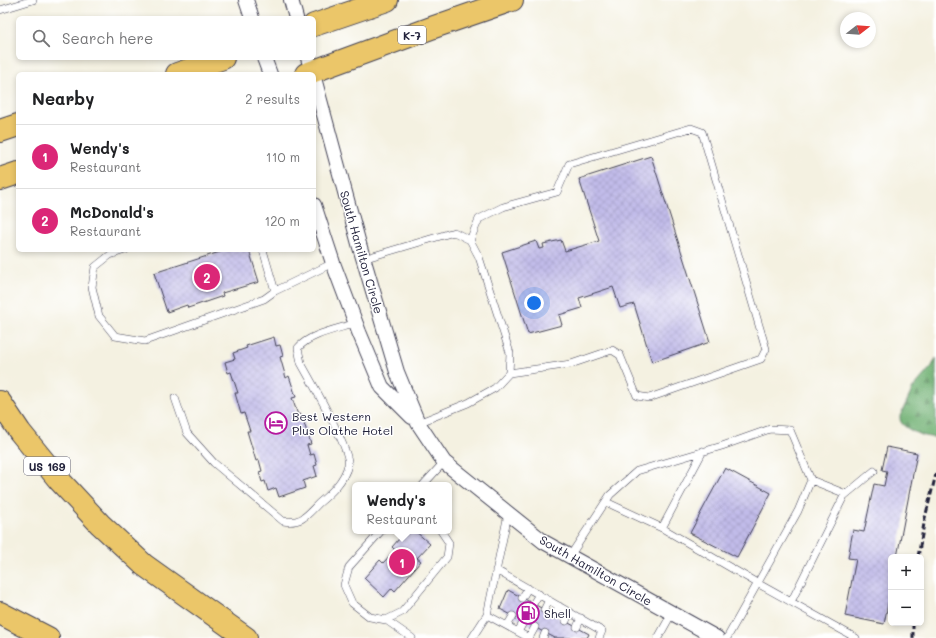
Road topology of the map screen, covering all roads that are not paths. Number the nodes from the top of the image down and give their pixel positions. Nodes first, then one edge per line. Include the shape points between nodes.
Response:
1 (33, 0) edge
2 (246, 0) edge
3 (290, 0) edge
4 (387, 0) edge
5 (512, 0) edge
6 (0, 10) edge
7 (251, 16) edge
8 (295, 16) edge
9 (316, 25) edge
10 (217, 60) edge
11 (265, 60) edge
12 (311, 71) edge
13 (183, 72) edge
14 (269, 72) edge
15 (316, 89) edge
16 (16, 126) edge
17 (0, 131) edge
18 (16, 174) edge
19 (0, 179) edge
20 (316, 211) edge
21 (470, 240) junction
22 (119, 252) edge
23 (264, 252) edge
24 (363, 259) junction
25 (333, 263) junction
26 (275, 291) junction
27 (356, 323) junction
28 (509, 373) junction
29 (175, 398) dead end
30 (0, 402) edge
31 (418, 423) junction
32 (703, 451) junction
33 (444, 462) junction
34 (874, 471) dead end
35 (811, 480) junction
36 (426, 482) edge
37 (846, 494) junction
38 (606, 502) junction
39 (508, 514) junction
40 (662, 528) junction
41 (379, 534) edge
42 (443, 534) edge
43 (570, 556) junction
44 (496, 570) junction
45 (758, 583) junction
46 (528, 588) junction
47 (539, 594) junction
48 (522, 598) dead end
49 (549, 600) junction
50 (791, 602) junction
51 (534, 604) dead end
52 (559, 606) junction
53 (544, 610) dead end
54 (570, 612) junction
55 (0, 613) edge
56 (672, 613) junction
57 (487, 615) junction
58 (555, 615) dead end
59 (513, 616) dead end
60 (581, 618) junction
61 (386, 620) junction
62 (566, 621) dead end
63 (524, 622) dead end
64 (507, 626) junction
65 (535, 627) dead end
66 (577, 627) dead end
67 (518, 632) junction
68 (48, 638) edge
69 (246, 638) edge
70 (412, 638) edge
71 (472, 638) edge
72 (529, 638) edge
73 (598, 638) edge
74 (658, 638) edge
75 (717, 638) edge
76 (727, 638) edge
77 (856, 638) edge

1 - 6 lane
2 - 7 street
3 - 8 street
4 - 9 highway
5 - 12 highway, K-7
10 - 13 highway
11 - 14 street
15 - 24 street, South Hamilton Circle
16 - 17 highway
18 - 19 highway
20 - 25 street, South Hamilton Circle
21 - 24 lane via 454,232
21 - 28 lane via 479,257 510,353
21 - 28 lane via 479,219 503,207 557,192 569,164 691,128 702,132 766,349 760,359 649,398 637,396 620,355 612,350 571,364
22 - 26 lane via 110,255 95,268 92,287 99,316 115,336 145,341 264,299
23 - 26 lane
24 - 31 street, South Hamilton Circle via 397,372
25 - 26 lane
25 - 27 street, South Hamilton Circle
27 - 29 lane via 315,336 303,342 298,348 301,363 344,444 349,463 342,480 302,519 293,523 283,521 214,463 187,433
27 - 31 street, South Hamilton Circle via 382,387
28 - 31 lane via 495,388
30 - 69 highway, US 169 via 20,432 59,480 100,524 144,565
31 - 33 street, South Hamilton Circle
32 - 35 lane via 770,429 790,430
32 - 38 lane via 637,471 610,495
32 - 40 lane
33 - 36 lane
33 - 39 street, South Hamilton Circle
34 - 37 lane
35 - 37 lane
35 - 45 lane via 798,512
37 - 50 lane
38 - 40 lane
38 - 43 lane
39 - 43 street, South Hamilton Circle via 544,542
39 - 44 lane
40 - 45 lane
41 - 61 lane via 349,566 344,585 352,603 370,617
42 - 61 lane via 449,543 447,557 402,612
43 - 56 street, South Hamilton Circle
44 - 46 lane
44 - 57 lane
45 - 50 lane
45 - 76 lane
46 - 47 lane
46 - 48 lane
47 - 49 lane
47 - 51 lane
49 - 52 lane
49 - 53 lane
50 - 77 lane
52 - 54 lane
52 - 58 lane
54 - 60 lane
54 - 62 lane
55 - 68 highway
56 - 74 lane
56 - 75 street, South Hamilton Circle
57 - 64 lane
57 - 71 lane
59 - 64 lane
60 - 66 lane
60 - 73 lane via 602,631
61 - 70 lane
63 - 67 lane
64 - 67 lane
65 - 72 lane
67 - 72 lane

